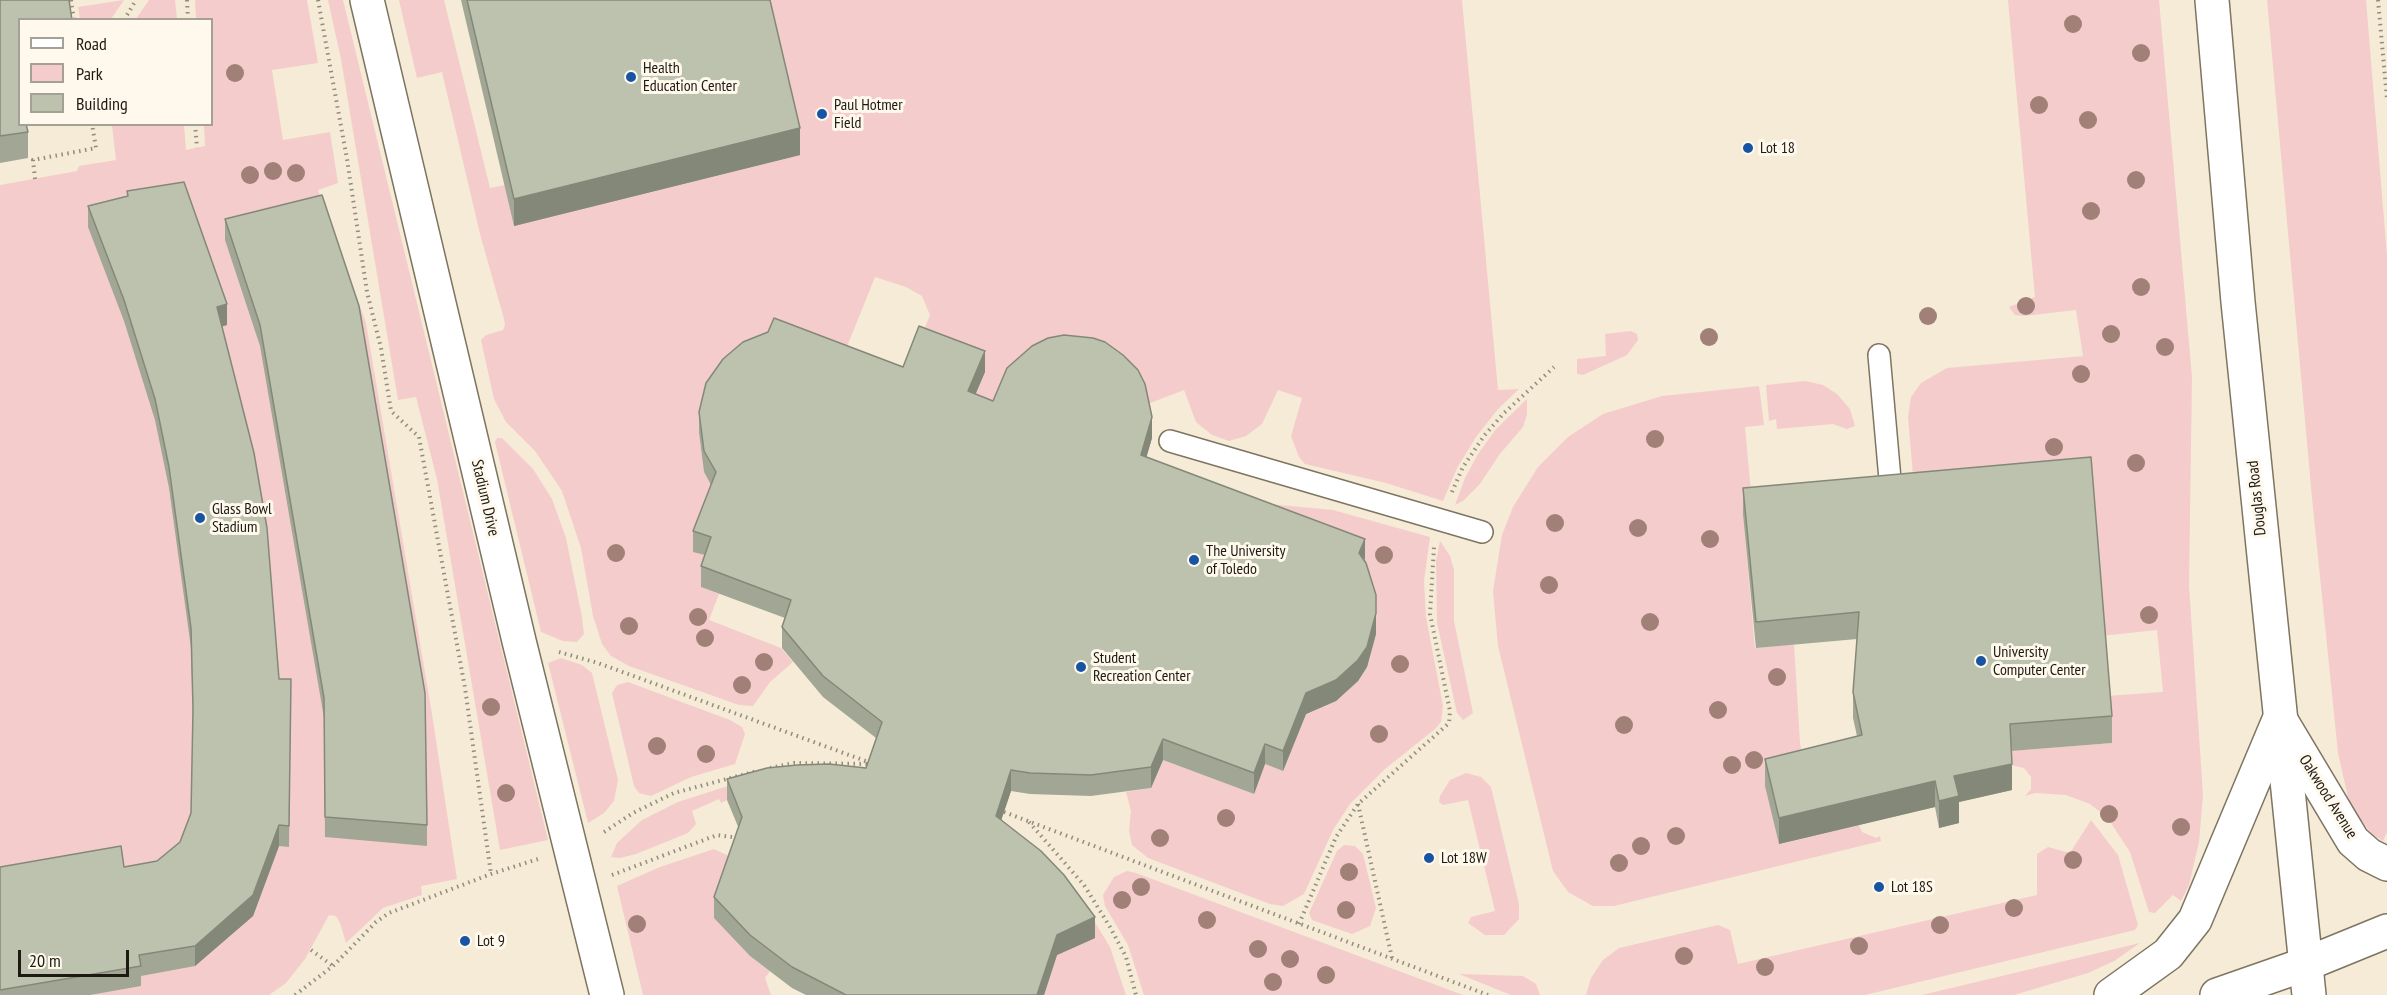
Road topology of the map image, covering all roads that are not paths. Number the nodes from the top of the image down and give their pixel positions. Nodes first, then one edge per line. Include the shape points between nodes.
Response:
1 (367, 0) edge
2 (2212, 0) edge
3 (1879, 355) dead end
4 (1170, 441) dead end
5 (1892, 502) edge
6 (1482, 532) dead end
7 (2280, 719) junction
8 (2387, 864) edge
9 (2387, 931) edge
10 (2307, 980) edge
11 (608, 995) edge
12 (2111, 995) edge
13 (2217, 995) edge

1 - 11 street, Stadium Drive via 519,641
2 - 7 street, Douglas Road
3 - 5 lane
4 - 6 lane
7 - 8 street, Oakwood Avenue via 2353,842
7 - 10 street, Douglas Road
7 - 12 street via 2195,920 2168,954
9 - 10 street
10 - 13 street

